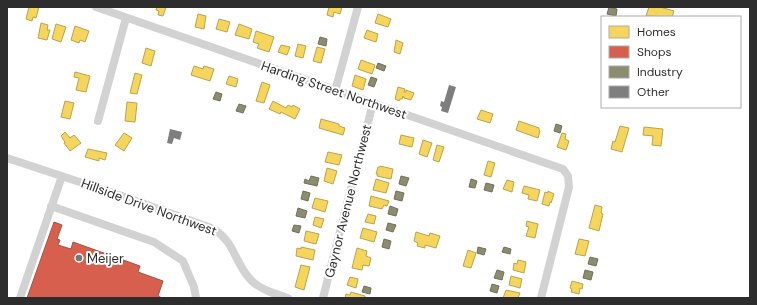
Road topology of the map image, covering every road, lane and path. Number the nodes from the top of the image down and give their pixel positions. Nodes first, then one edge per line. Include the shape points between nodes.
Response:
1 (96, 7) edge
2 (358, 7) edge
3 (126, 18) junction
4 (335, 91) junction
5 (373, 103) junction
6 (98, 121) dead end
7 (7, 158) edge
8 (62, 176) junction
9 (51, 206) junction
10 (20, 298) edge
11 (196, 298) edge
12 (288, 298) edge
13 (323, 298) edge
14 (541, 298) edge

1 - 3 street, Harding Street Northwest
2 - 4 street
3 - 4 street, Harding Street Northwest
3 - 6 street
4 - 5 street, Harding Street Northwest
5 - 13 street, Gaynor Avenue Northwest
5 - 14 street, Harding Street Northwest via 563,169 568,176 569,187
7 - 8 street, Hillside Drive Northwest
8 - 9 street
8 - 12 street, Hillside Drive Northwest via 214,229 231,245 251,280 271,292
9 - 10 street
9 - 11 street via 154,242 183,261

